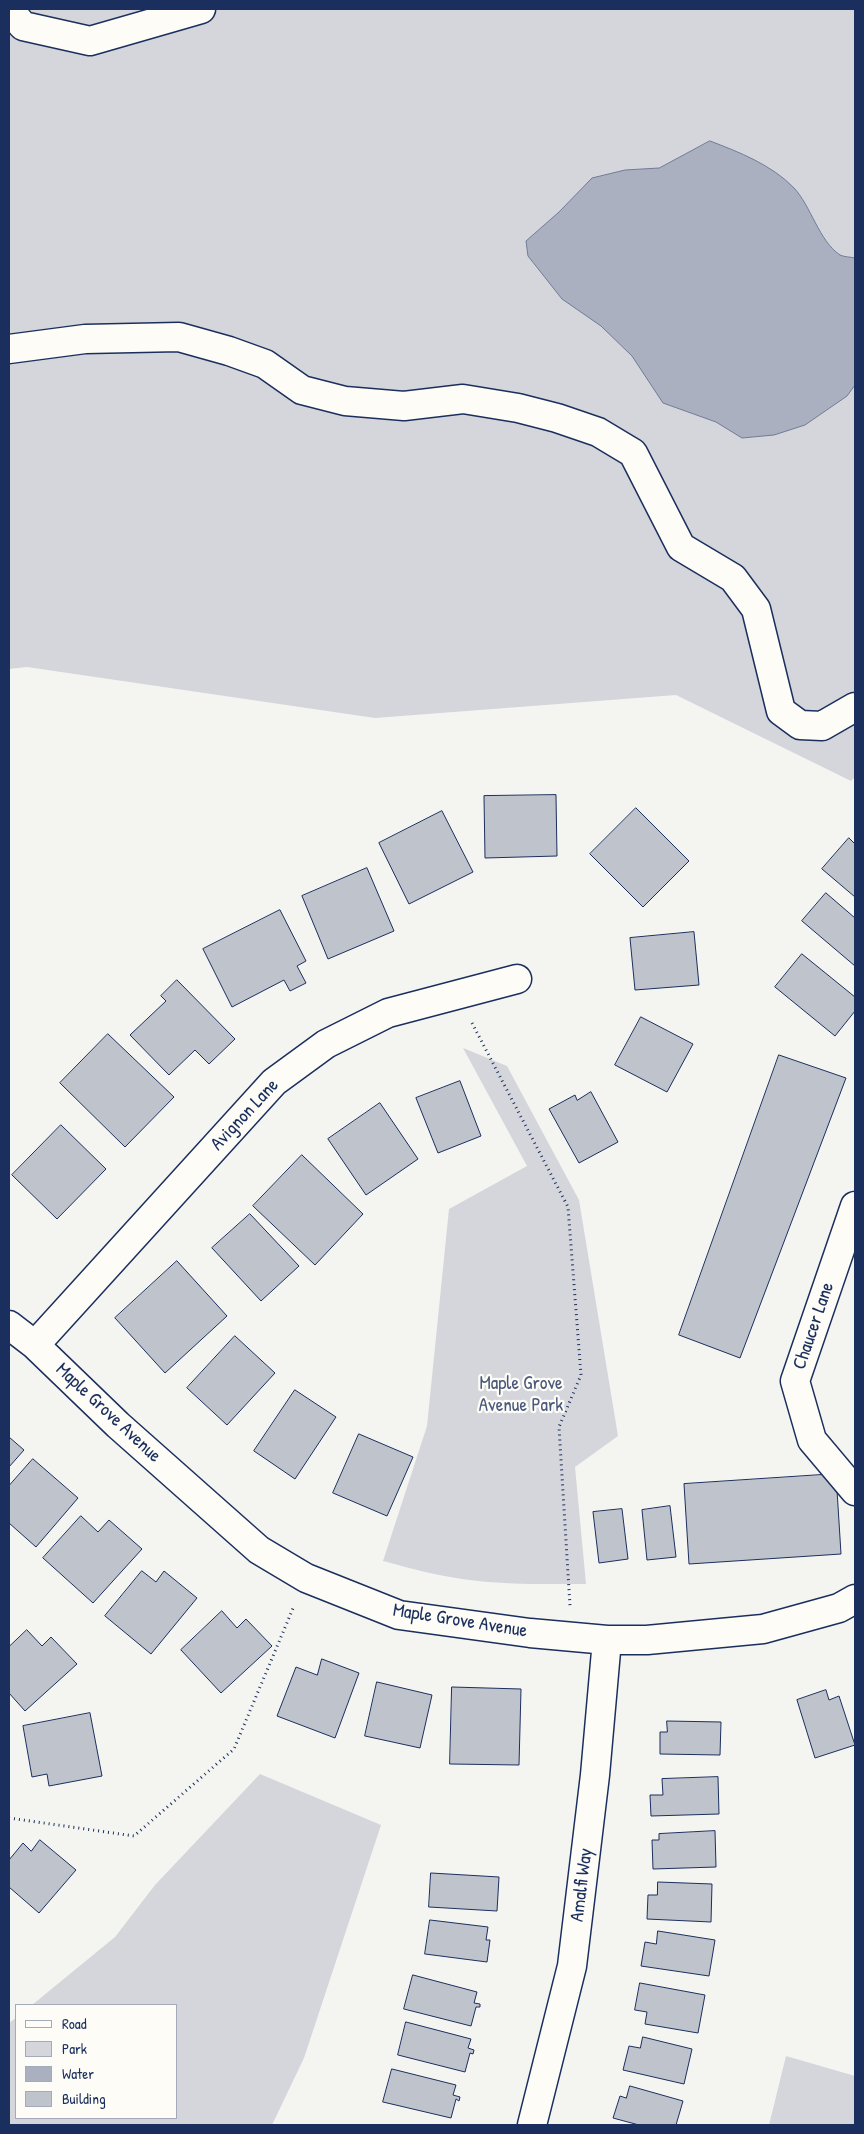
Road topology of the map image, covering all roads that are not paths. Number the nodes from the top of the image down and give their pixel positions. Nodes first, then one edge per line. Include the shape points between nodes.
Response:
1 (9, 9) edge
2 (201, 9) edge
3 (9, 349) edge
4 (855, 707) edge
5 (517, 979) dead end
6 (855, 1206) edge
7 (9, 1326) edge
8 (35, 1345) junction
9 (855, 1491) edge
10 (855, 1599) edge
11 (607, 1640) junction
12 (532, 2125) edge

1 - 2 street via 23,26 90,41
3 - 4 street via 85,338 179,337 229,350 265,364 302,390 345,401 404,406 463,399 518,408 598,432 632,453 681,546 733,578 756,608 781,711 800,725 822,726
5 - 8 street, Avignon Lane via 388,1013 326,1044 274,1082
6 - 9 street, Chaucer Lane via 795,1381 812,1440
7 - 8 street, Maple Grove Avenue
8 - 11 street, Maple Grove Avenue via 118,1425 260,1550 306,1578 399,1615
10 - 11 street, Maple Grove Avenue via 839,1608 763,1629 647,1640
11 - 12 street, Amalfi Way via 572,1966

